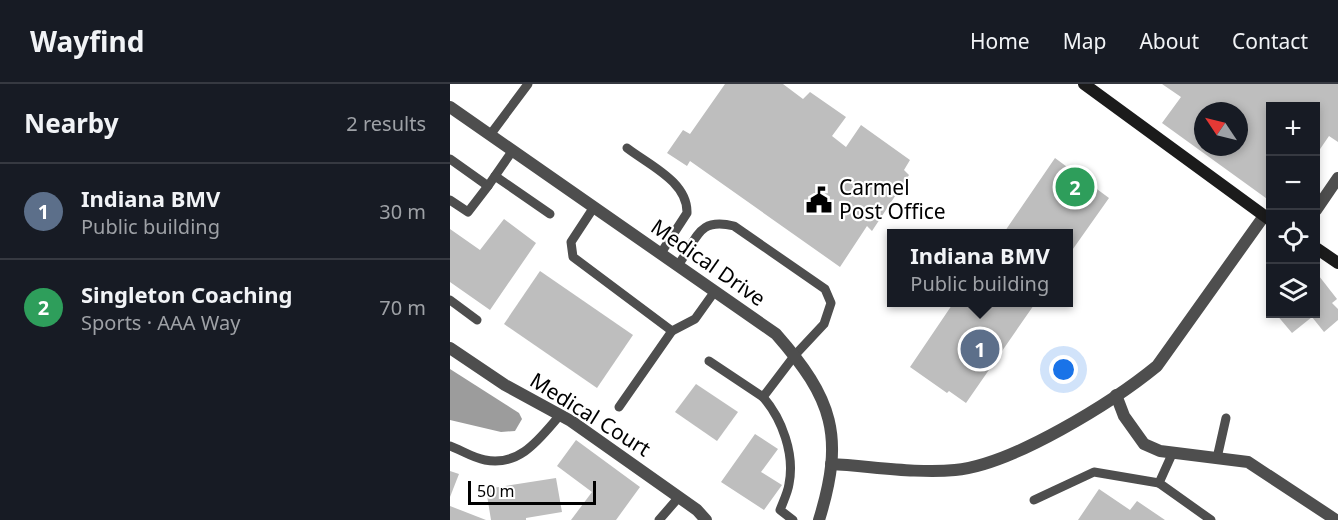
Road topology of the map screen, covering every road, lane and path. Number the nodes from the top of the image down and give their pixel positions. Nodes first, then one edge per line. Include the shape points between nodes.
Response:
1 (528, 84) edge
2 (1084, 84) edge
3 (450, 107) edge
4 (490, 135) junction
5 (627, 148) dead end
6 (513, 150) junction
7 (450, 159) edge
8 (495, 176) junction
9 (1338, 178) edge
10 (488, 186) junction
11 (450, 200) edge
12 (1320, 204) edge
13 (594, 207) junction
14 (550, 214) dead end
15 (1266, 217) edge
16 (1266, 219) edge
17 (1320, 251) edge
18 (661, 253) junction
19 (1338, 263) edge
20 (678, 265) junction
21 (715, 291) junction
22 (450, 300) edge
23 (477, 320) dead end
24 (672, 331) junction
25 (450, 348) edge
26 (795, 355) junction
27 (709, 361) dead end
28 (1116, 395) junction
29 (763, 397) junction
30 (619, 407) dead end
31 (560, 415) junction
32 (1226, 418) dead end
33 (450, 446) edge
34 (1173, 452) junction
35 (1217, 458) junction
36 (831, 464) junction
37 (1159, 483) junction
38 (679, 497) junction
39 (1034, 500) dead end
40 (659, 520) edge
41 (706, 520) edge
42 (793, 520) edge
43 (819, 520) edge
44 (1211, 520) edge
45 (1336, 520) edge

1 - 4 lane
2 - 15 street
3 - 4 street, Medical Drive
4 - 6 street, Medical Drive
5 - 18 lane via 680,187 687,207
6 - 8 lane
6 - 13 street, Medical Drive
7 - 10 lane
8 - 10 lane
8 - 14 lane
9 - 12 street
10 - 11 lane via 468,212
13 - 18 street, Medical Drive
13 - 24 lane via 571,242 573,257
16 - 28 street via 1164,358 1134,385
17 - 19 street
18 - 20 street, Medical Drive
20 - 21 street, Medical Drive
20 - 26 lane via 704,227 717,222 734,226 825,290 831,303 824,324
21 - 24 lane via 695,319
21 - 26 street, Medical Drive via 776,334
22 - 23 lane
24 - 30 lane
25 - 31 street, Medical Court via 504,385
26 - 29 lane
26 - 36 street, Medical Drive via 819,390 830,427
27 - 29 lane
28 - 34 street via 1124,416 1144,444
28 - 36 street via 1008,457 977,467 954,471
29 - 42 lane via 778,418 790,456 790,483 780,510
31 - 33 lane via 534,445 513,459 485,460
31 - 38 street, Medical Court
32 - 35 lane
34 - 35 street
34 - 37 lane
35 - 45 street via 1248,462
36 - 43 street, Medical Drive
37 - 39 lane via 1094,472
37 - 44 lane
38 - 40 lane
38 - 41 street, Medical Court

